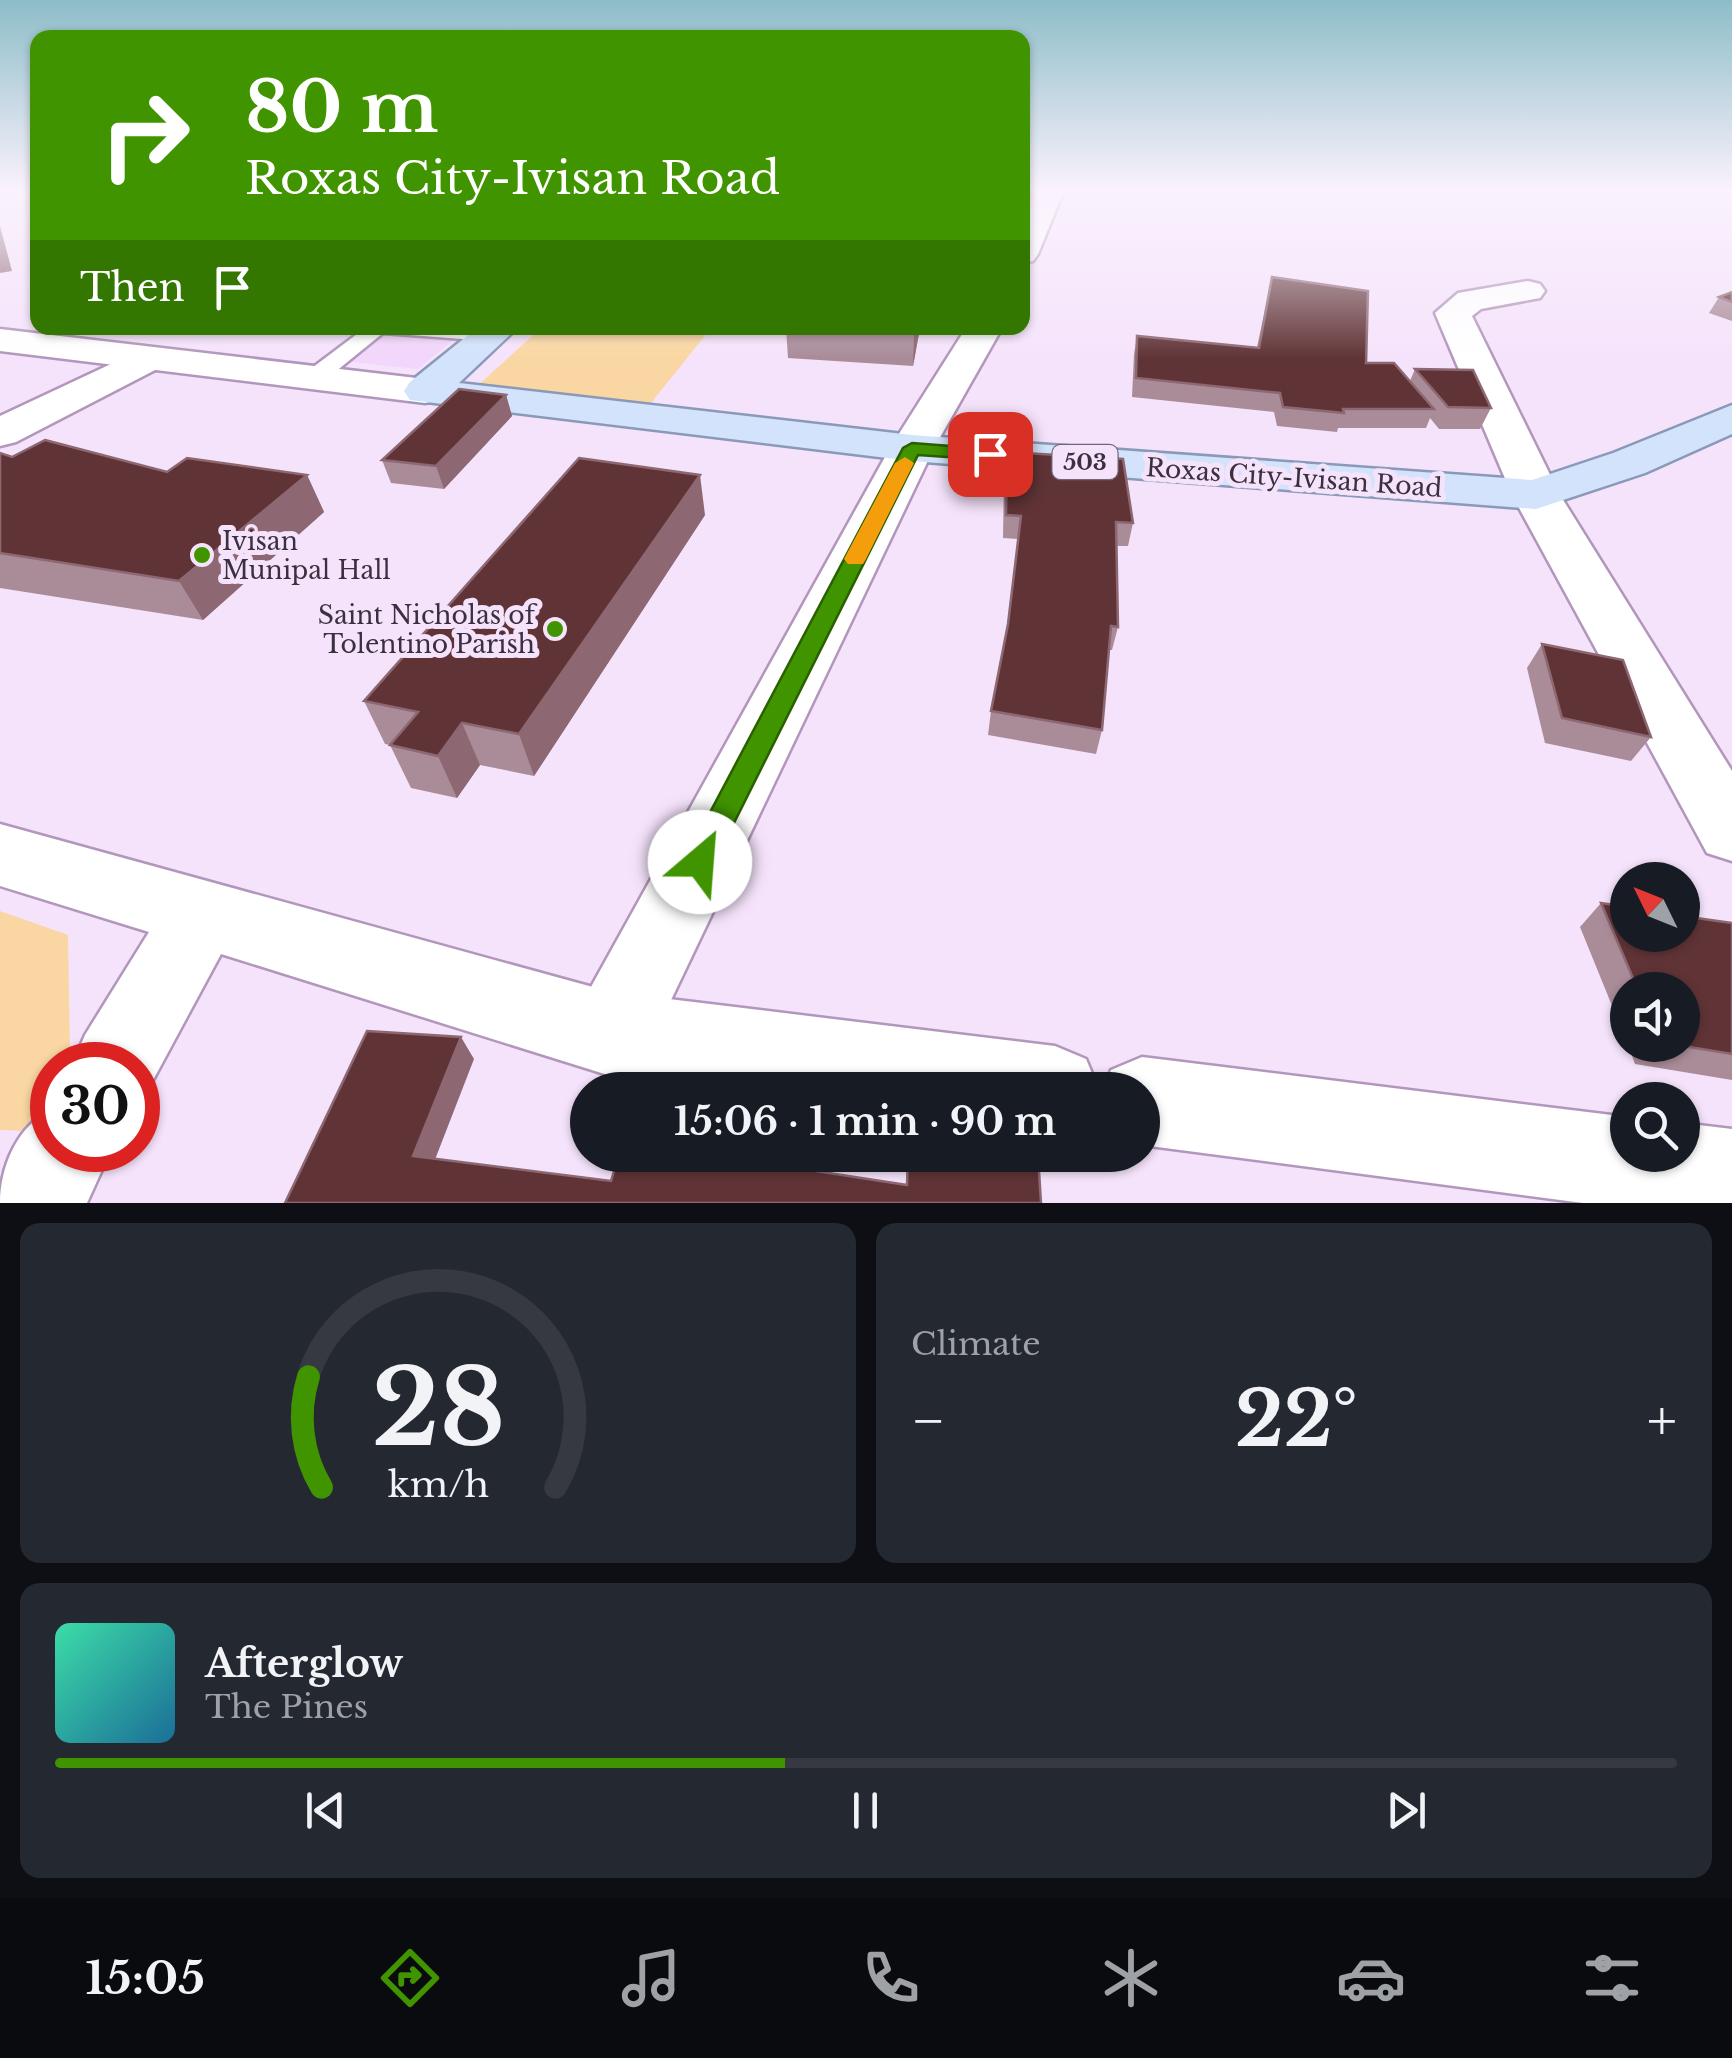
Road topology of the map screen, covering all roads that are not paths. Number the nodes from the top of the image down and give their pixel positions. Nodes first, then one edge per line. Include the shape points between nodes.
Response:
1 (1528, 290) dead end
2 (368, 335) edge
3 (490, 335) edge
4 (980, 335) edge
5 (0, 340) edge
6 (145, 360) junction
7 (316, 376) junction
8 (426, 391) junction
9 (1732, 418) edge
10 (0, 434) edge
11 (912, 448) junction
12 (1536, 496) junction
13 (1732, 832) edge
14 (0, 855) edge
15 (203, 912) junction
16 (611, 1034) junction
17 (127, 1042) edge
18 (912, 1072) edge
19 (1160, 1103) edge
20 (1732, 1176) edge

1 - 12 street via 1470,300 1453,313
2 - 7 lane
3 - 8 main road
4 - 11 street
5 - 6 street
6 - 7 street
6 - 10 street
7 - 8 street
8 - 11 main road, Roxas City-Ivisan Road / 503
9 - 12 main road, Roxas City-Ivisan Road / 503
11 - 12 main road, Roxas City-Ivisan Road / 503
11 - 16 street
12 - 13 street
14 - 15 street
15 - 16 street
15 - 17 street
16 - 18 street
19 - 20 street

